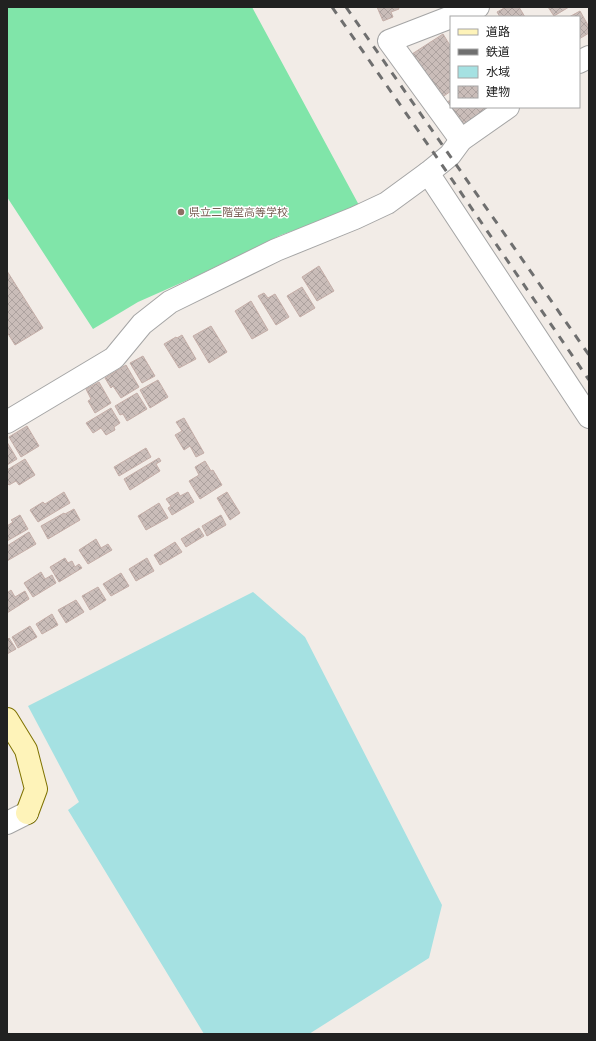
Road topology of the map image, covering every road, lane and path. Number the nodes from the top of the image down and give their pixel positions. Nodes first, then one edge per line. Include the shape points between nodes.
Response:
1 (478, 7) edge
2 (454, 16) edge
3 (450, 17) edge
4 (589, 57) edge
5 (580, 62) edge
6 (507, 108) edge
7 (461, 140) junction
8 (428, 173) junction
9 (589, 417) edge
10 (7, 422) edge
11 (7, 718) edge
12 (7, 823) edge

1 - 2 street
3 - 7 street via 389,41
4 - 5 street
6 - 7 street
7 - 8 street via 450,155
8 - 9 street
8 - 10 street via 387,203 276,250 170,302 142,324 114,358
11 - 12 street via 26,750 36,789 27,812

